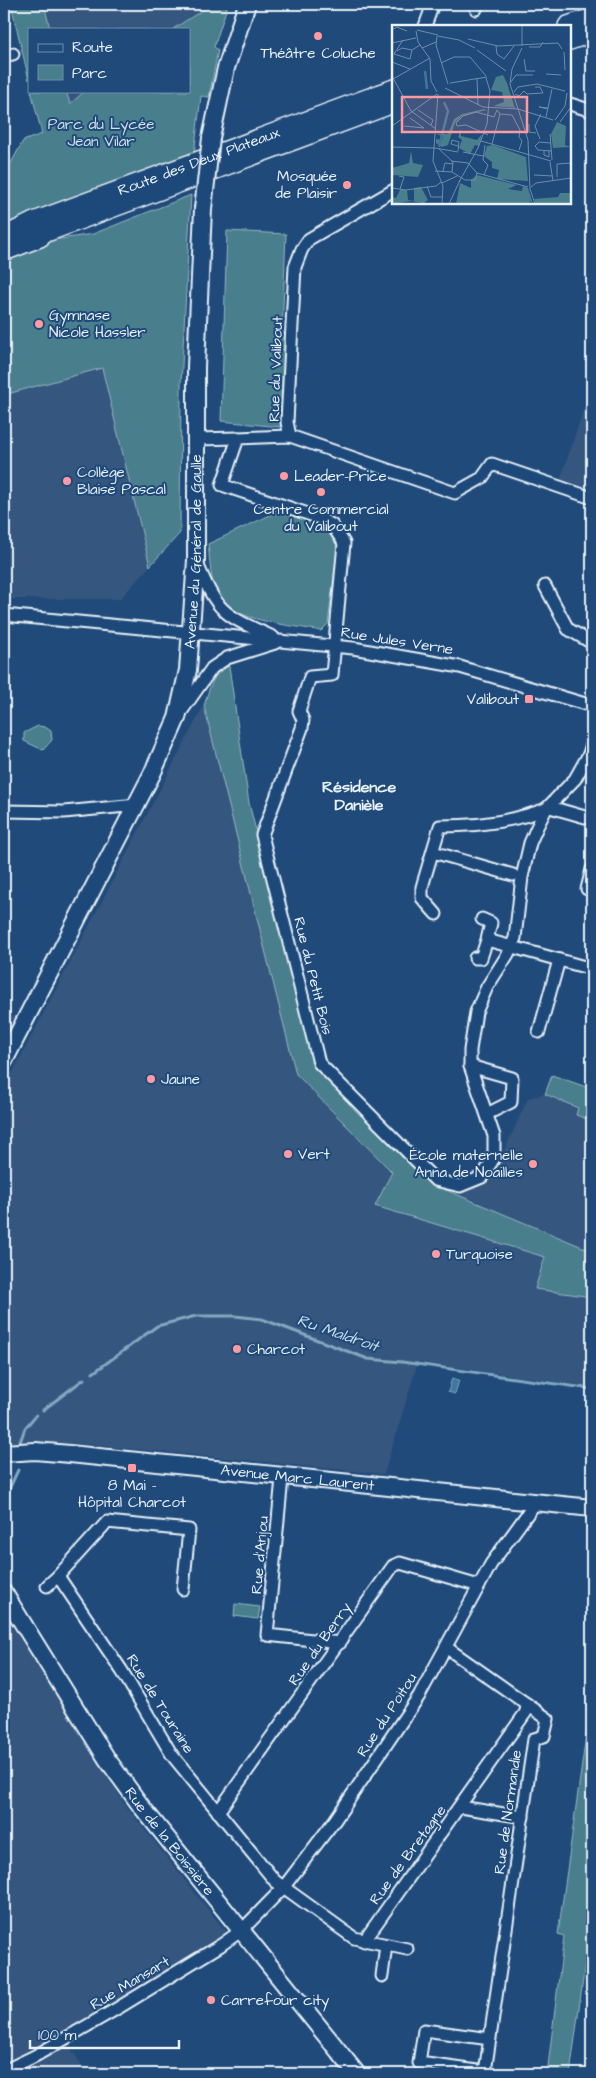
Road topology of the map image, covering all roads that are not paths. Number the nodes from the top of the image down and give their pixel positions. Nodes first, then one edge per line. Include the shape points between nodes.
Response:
1 (247, 4) edge
2 (433, 4) edge
3 (592, 18) edge
4 (425, 25) edge
5 (571, 25) edge
6 (592, 32) edge
7 (571, 40) edge
8 (392, 90) edge
9 (392, 104) edge
10 (571, 104) edge
11 (592, 111) edge
12 (392, 191) edge
13 (42, 227) junction
14 (4, 228) edge
15 (4, 236) edge
16 (4, 244) edge
17 (4, 252) edge
18 (290, 436) junction
19 (238, 438) junction
20 (196, 439) junction
21 (592, 498) edge
22 (196, 560) junction
23 (545, 586) dead end
24 (4, 614) edge
25 (192, 634) junction
26 (281, 641) junction
27 (592, 643) edge
28 (334, 646) junction
29 (592, 706) edge
30 (177, 718) junction
31 (592, 744) edge
32 (137, 805) junction
33 (548, 808) junction
34 (4, 812) edge
35 (521, 818) junction
36 (592, 819) edge
37 (537, 827) junction
38 (432, 852) junction
39 (592, 869) edge
40 (513, 875) dead end
41 (587, 889) dead end
42 (436, 914) dead end
43 (482, 919) dead end
44 (487, 940) junction
45 (512, 946) junction
46 (475, 958) dead end
47 (559, 960) junction
48 (592, 969) edge
49 (539, 1032) dead end
50 (4, 1061) edge
51 (470, 1066) junction
52 (487, 1114) junction
53 (4, 1453) edge
54 (282, 1478) junction
55 (536, 1502) junction
56 (592, 1508) edge
57 (58, 1576) junction
58 (47, 1586) dead end
59 (479, 1586) junction
60 (183, 1589) dead end
61 (4, 1593) edge
62 (340, 1643) junction
63 (447, 1648) junction
64 (527, 1704) junction
65 (517, 1726) junction
66 (534, 1739) junction
67 (460, 1808) junction
68 (218, 1812) junction
69 (523, 1817) junction
70 (283, 1888) junction
71 (242, 1930) junction
72 (364, 1941) junction
73 (386, 1945) junction
74 (407, 1949) dead end
75 (382, 1976) dead end
76 (490, 2040) junction
77 (4, 2071) edge
78 (357, 2074) edge

1 - 20 street, Avenue du Général de Gaulle, bridge via 226,68 211,138 203,209
2 - 4 street
3 - 5 main road
6 - 7 main road
8 - 13 main road, Route des Deux Plateaux
9 - 13 main road, Route des Deux Plateaux
10 - 11 street
12 - 18 street, Rue du Valibout via 308,239 302,249 295,267 287,422
13 - 14 main road
13 - 15 main road, Route des Deux Plateaux
13 - 16 main road, Route des Deux Plateaux via 38,232
13 - 17 main road via 40,237
18 - 19 street, Rue du Valibout
18 - 21 street via 454,493 482,478 492,464
19 - 20 street, Rue du Valibout
19 - 28 street via 222,485 317,517 332,525 344,543
20 - 22 street, Avenue du Général de Gaulle
22 - 25 street, Avenue du Général de Gaulle
22 - 26 street via 212,598 231,618
23 - 27 street via 568,629
24 - 25 street, Rue Jules Verne
25 - 26 street, Rue Jules Verne
25 - 30 street, Avenue du Général de Gaulle
26 - 28 street, Rue Jules Verne
26 - 30 street via 227,658 212,668
28 - 29 street, Rue Jules Verne via 460,666
28 - 52 street, Rue du Petit Bois via 332,676 310,677 299,711 302,728 262,835 320,1063 435,1180 460,1186 482,1177 494,1158 494,1136
30 - 32 street, Avenue du Général de Gaulle
31 - 33 street, Rue du Petit Bois via 575,779
32 - 34 street via 64,812
32 - 50 street, Avenue du Général de Gaulle
33 - 35 street
33 - 36 street
33 - 37 street, Rue du Petit Bois
35 - 37 street
35 - 38 street via 469,826 440,826
37 - 45 street, Rue du Petit Bois via 522,878
38 - 40 street
38 - 42 street via 422,898
39 - 41 street
43 - 44 street via 491,923
44 - 45 street
44 - 46 street via 481,958
45 - 47 street
45 - 51 street, Rue du Petit Bois via 476,1012
47 - 48 street
47 - 49 street
51 - 52 street, Rue du Petit Bois
51 - 52 street via 512,1078 511,1102
53 - 54 street, Avenue Marc Laurent via 53,1453
54 - 55 street, Avenue Marc Laurent
54 - 62 street, Rue d'Anjou via 267,1635
55 - 56 street, Avenue Marc Laurent
55 - 59 street, Rue du Poitou
57 - 58 street
57 - 60 street via 107,1522 189,1530
57 - 68 street, Rue de Touraine via 122,1671 172,1755
59 - 62 street, Rue du Berry via 400,1563 393,1566
59 - 63 street, Rue du Poitou
61 - 71 street, Rue de la Boissière via 135,1798
62 - 68 street, Rue du Berry
63 - 64 street, Rue de Normandie
63 - 70 street, Rue du Poitou via 419,1696 341,1812
64 - 65 street, Rue de Bretagne
64 - 66 street, Rue de Normandie via 548,1719 544,1736
65 - 66 street
65 - 67 street, Rue de Bretagne
66 - 69 street, Rue de Normandie
67 - 69 street
67 - 72 street, Rue de Bretagne
68 - 70 street, Rue de Touraine
69 - 76 street, Rue de Normandie
70 - 71 street, Rue du Poitou
70 - 72 street via 354,1938
71 - 77 street, Rue Mansart via 118,2008
71 - 78 street, Rue de la Boissière
72 - 73 street
73 - 74 street
73 - 75 street
76 - 76 street, Rue de Normandie via 424,2030 419,2062 485,2072

